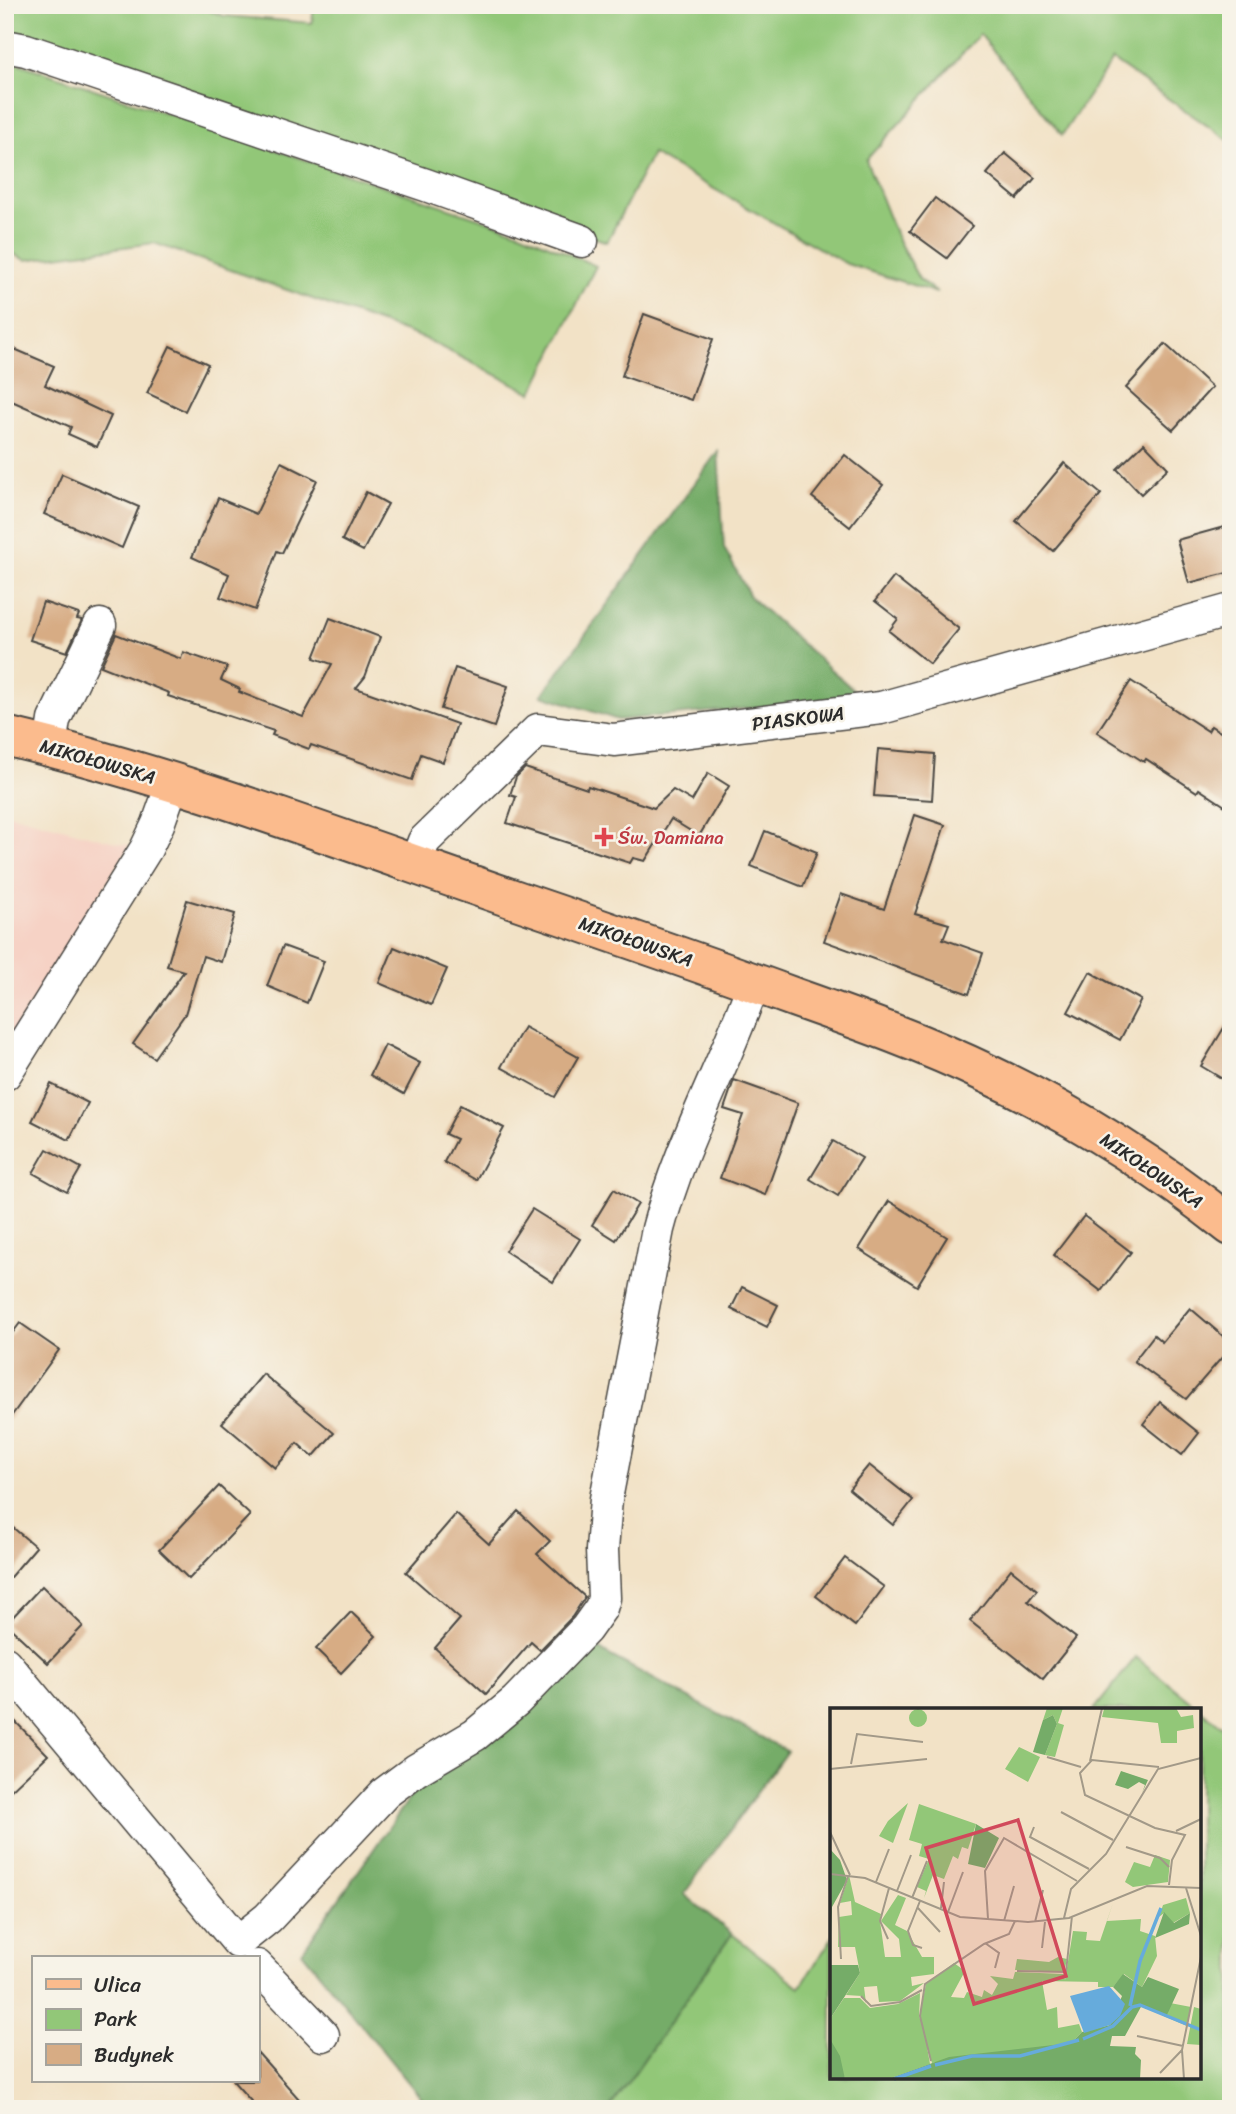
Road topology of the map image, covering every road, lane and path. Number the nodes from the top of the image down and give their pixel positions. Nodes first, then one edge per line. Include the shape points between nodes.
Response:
1 (5, 46) edge
2 (583, 242) dead end
3 (1231, 610) edge
4 (100, 625) dead end
5 (5, 736) edge
6 (50, 747) junction
7 (173, 782) junction
8 (415, 865) junction
9 (754, 982) junction
10 (5, 1074) edge
11 (1231, 1226) edge
12 (5, 1663) edge
13 (244, 1950) edge
14 (259, 1968) edge
15 (323, 2035) dead end

1 - 2 street via 413,180
3 - 8 street, PIASKOWA via 881,708 614,740 538,730 424,841
4 - 6 street via 54,720
5 - 6 main road, MIKOŁOWSKA
6 - 7 main road, MIKOŁOWSKA
7 - 8 main road, MIKOŁOWSKA
7 - 10 street via 146,849
8 - 9 main road, MIKOŁOWSKA
9 - 11 main road, MIKOŁOWSKA via 912,1040 1021,1090 1136,1157
9 - 13 street via 666,1197 658,1229 606,1499 601,1608 516,1701 475,1735 385,1793 268,1918
12 - 13 street
14 - 15 street

